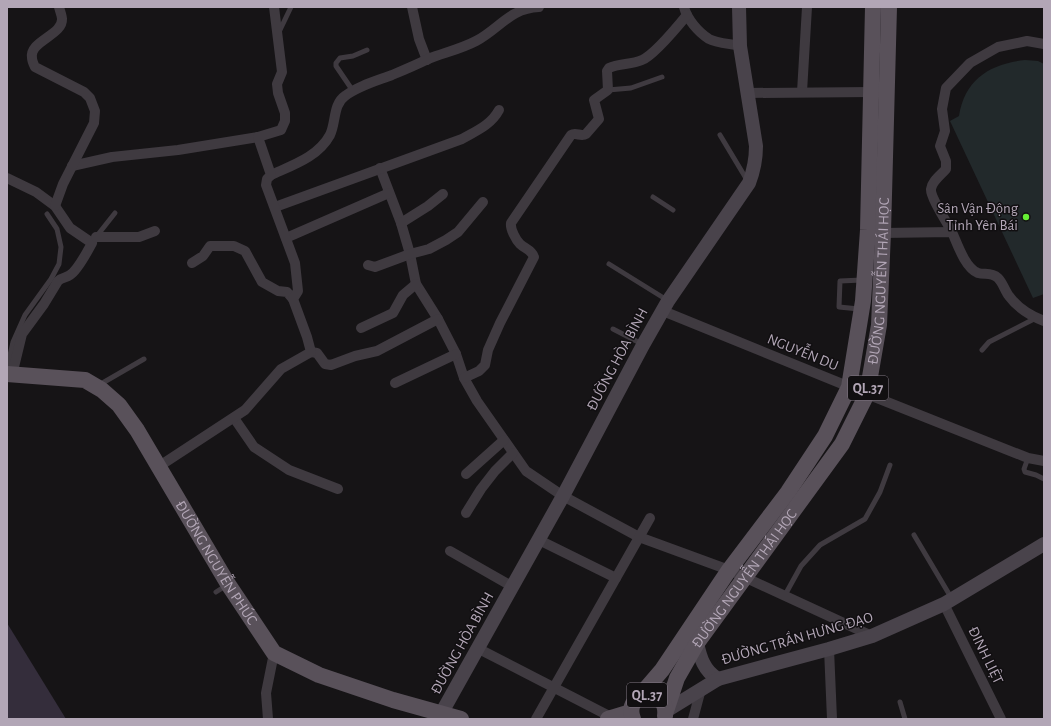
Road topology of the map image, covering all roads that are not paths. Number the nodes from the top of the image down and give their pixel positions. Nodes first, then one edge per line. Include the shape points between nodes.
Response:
1 (59, 7) edge
2 (274, 7) edge
3 (291, 7) edge
4 (412, 7) edge
5 (539, 7) edge
6 (739, 7) edge
7 (807, 7) edge
8 (873, 7) edge
9 (889, 7) edge
10 (686, 11) edge
11 (278, 35) junction
12 (1044, 44) edge
13 (740, 46) junction
14 (367, 50) dead end
15 (427, 60) junction
16 (662, 77) dead end
17 (608, 90) junction
18 (353, 91) junction
19 (802, 92) junction
20 (872, 92) junction
21 (748, 93) junction
22 (499, 110) dead end
23 (720, 135) dead end
24 (258, 137) junction
25 (72, 166) junction
26 (380, 168) junction
27 (271, 175) junction
28 (7, 178) edge
29 (748, 183) junction
30 (390, 193) junction
31 (443, 194) dead end
32 (653, 197) dead end
33 (483, 202) dead end
34 (55, 206) junction
35 (274, 207) junction
36 (673, 210) dead end
37 (115, 213) dead end
38 (48, 214) dead end
39 (401, 223) junction
40 (155, 231) dead end
41 (952, 232) junction
42 (883, 233) junction
43 (286, 238) junction
44 (94, 240) junction
45 (410, 254) junction
46 (192, 263) dead end
47 (609, 264) dead end
48 (368, 265) dead end
49 (865, 280) junction
50 (416, 284) junction
51 (293, 299) junction
52 (665, 306) junction
53 (862, 309) junction
54 (438, 319) junction
55 (1041, 319) edge
56 (361, 328) dead end
57 (613, 329) dead end
58 (643, 345) junction
59 (982, 350) dead end
60 (311, 352) junction
61 (456, 354) junction
62 (144, 359) dead end
63 (9, 372) edge
64 (464, 378) junction
65 (394, 383) dead end
66 (96, 386) junction
67 (849, 387) junction
68 (867, 394) junction
69 (234, 418) junction
70 (504, 440) junction
71 (513, 452) junction
72 (1028, 458) junction
73 (1044, 461) edge
74 (890, 465) dead end
75 (158, 467) junction
76 (466, 474) dead end
77 (1044, 479) edge
78 (338, 489) dead end
79 (564, 496) junction
80 (466, 513) dead end
81 (650, 518) dead end
82 (914, 535) dead end
83 (639, 537) junction
84 (539, 540) junction
85 (1044, 544) edge
86 (450, 551) dead end
87 (729, 570) junction
88 (746, 577) junction
89 (616, 578) junction
90 (513, 587) junction
91 (785, 595) junction
92 (948, 602) junction
93 (872, 636) junction
94 (697, 643) junction
95 (479, 648) junction
96 (829, 649) junction
97 (274, 653) junction
98 (718, 679) junction
99 (554, 688) junction
100 (700, 689) junction
101 (900, 702) dead end
102 (633, 712) edge
103 (665, 715) edge
104 (440, 717) edge
105 (611, 718) edge
106 (268, 719) edge
107 (460, 719) edge
108 (536, 719) edge
109 (693, 719) edge
110 (832, 719) edge
111 (905, 719) edge
112 (1001, 719) edge

1 - 25 street via 63,20 59,28 37,46 32,53 32,59 35,67 84,92 93,104 94,123
2 - 11 street
3 - 11 lane
4 - 15 street
5 - 15 street via 523,9 476,41
6 - 13 street, ĐƯỜNG HÒA BÌNH
7 - 19 street
8 - 20 main road, ĐƯỜNG NGUYỄN THÁI HỌC / QL.37
9 - 42 main road, ĐƯỜNG NGUYỄN THÁI HỌC / QL.37
10 - 13 street via 698,29 710,39
10 - 17 street via 668,37 644,60 609,68
11 - 24 street via 282,72 277,84 285,121 281,130
12 - 41 street via 1027,41 998,47 970,63 946,88 942,109 945,131 940,146 946,161 946,169 933,183 931,190
13 - 21 street, ĐƯỜNG HÒA BÌNH
14 - 18 lane via 340,58 336,63
15 - 18 street
16 - 17 lane via 631,88
17 - 64 street via 594,100 598,121 586,134 571,135 511,223 510,227 519,243 533,253 534,257 500,323 488,350 485,365
18 - 27 street via 343,97 337,108 330,134 316,152
19 - 20 street
19 - 21 street
20 - 49 main road, ĐƯỜNG NGUYỄN THÁI HỌC / QL.37
21 - 29 street, ĐƯỜNG HÒA BÌNH via 756,158 754,171
22 - 26 street via 485,126 462,140
23 - 29 lane
24 - 25 street via 178,150 112,157
24 - 27 street
25 - 34 street
26 - 30 street
26 - 35 street
27 - 35 street via 266,184
28 - 34 street via 36,192
29 - 52 street, ĐƯỜNG HÒA BÌNH
30 - 39 street
30 - 43 street
31 - 39 street
32 - 36 lane
33 - 45 street via 458,232 429,249
34 - 44 street via 70,228
35 - 43 street
37 - 44 lane
38 - 63 lane via 57,229 61,247 58,264 51,279 25,315 13,342
39 - 45 street
40 - 44 street via 139,236
41 - 42 street
41 - 55 street via 972,270 992,274 1022,309
42 - 68 main road, ĐƯỜNG NGUYỄN THÁI HỌC / QL.37 via 879,325
43 - 51 street via 295,263 298,291
44 - 63 street via 75,270 58,281 22,334
45 - 48 street via 375,267
45 - 50 street
46 - 51 street via 203,256 210,246 234,246 245,251 262,282 278,291 287,292
47 - 52 lane
49 - 53 main road, ĐƯỜNG NGUYỄN THÁI HỌC / QL.37
49 - 53 lane via 840,281 839,307
50 - 54 street
50 - 56 street via 403,295 393,313
51 - 60 street
52 - 58 street, ĐƯỜNG HÒA BÌNH
52 - 67 street, NGUYỄN DU
53 - 67 main road, ĐƯỜNG NGUYỄN THÁI HỌC / QL.37
54 - 60 street via 377,351 331,365 325,364 317,353
54 - 61 street
55 - 59 lane via 989,342
57 - 58 lane
58 - 79 street, ĐƯỜNG HÒA BÌNH
60 - 69 street via 281,369 245,410
61 - 64 street
61 - 65 street
62 - 66 lane
63 - 66 main road, ĐƯỜNG NGUYỄN PHÚC via 85,380
64 - 70 street
66 - 75 main road, ĐƯỜNG NGUYỄN PHÚC via 120,405
67 - 68 street, NGUYỄN DU
67 - 87 main road, ĐƯỜNG NGUYỄN THÁI HỌC / QL.37 via 825,436 788,492
68 - 72 street, NGUYỄN DU
68 - 88 main road, ĐƯỜNG NGUYỄN THÁI HỌC / QL.37 via 842,444
69 - 75 street
69 - 78 street via 254,447 289,470
70 - 71 street
70 - 76 street
71 - 79 street via 526,471
71 - 80 street via 495,470
72 - 73 street, NGUYỄN DU
72 - 77 lane via 1025,472
74 - 91 lane via 880,492 865,519 820,545 801,566
75 - 97 main road, ĐƯỜNG NGUYỄN PHÚC via 222,588 242,603
79 - 83 street
79 - 84 street, ĐƯỜNG HÒA BÌNH
81 - 83 street
82 - 92 lane
83 - 87 street
83 - 89 street
84 - 89 street
84 - 90 street, ĐƯỜNG HÒA BÌNH
85 - 92 street, ĐƯỜNG TRẦN HƯNG ĐẠO
86 - 90 street
87 - 88 street
87 - 102 main road, ĐƯỜNG NGUYỄN THÁI HỌC / QL.37
88 - 91 street
88 - 94 main road, ĐƯỜNG NGUYỄN THÁI HỌC / QL.37
89 - 99 street
90 - 95 street, ĐƯỜNG HÒA BÌNH
91 - 93 street
92 - 93 street, ĐƯỜNG TRẦN HƯNG ĐẠO
92 - 112 street, ĐINH LIỆT
93 - 96 street, ĐƯỜNG TRẦN HƯNG ĐẠO
94 - 98 street via 703,664
94 - 103 main road, ĐƯỜNG NGUYỄN THÁI HỌC / QL.37 via 676,678
95 - 99 street
95 - 104 street, ĐƯỜNG HÒA BÌNH
96 - 98 street, ĐƯỜNG TRẦN HƯNG ĐẠO
96 - 110 street
97 - 104 main road via 319,674
97 - 106 street via 266,693
98 - 100 street, ĐƯỜNG TRẦN HƯNG ĐẠO
99 - 105 street
99 - 108 street
100 - 103 street, ĐƯỜNG TRẦN HƯNG ĐẠO
100 - 109 street
101 - 111 lane
102 - 103 main road, QL.37 via 647,695 662,700
102 - 105 main road
104 - 107 main road

